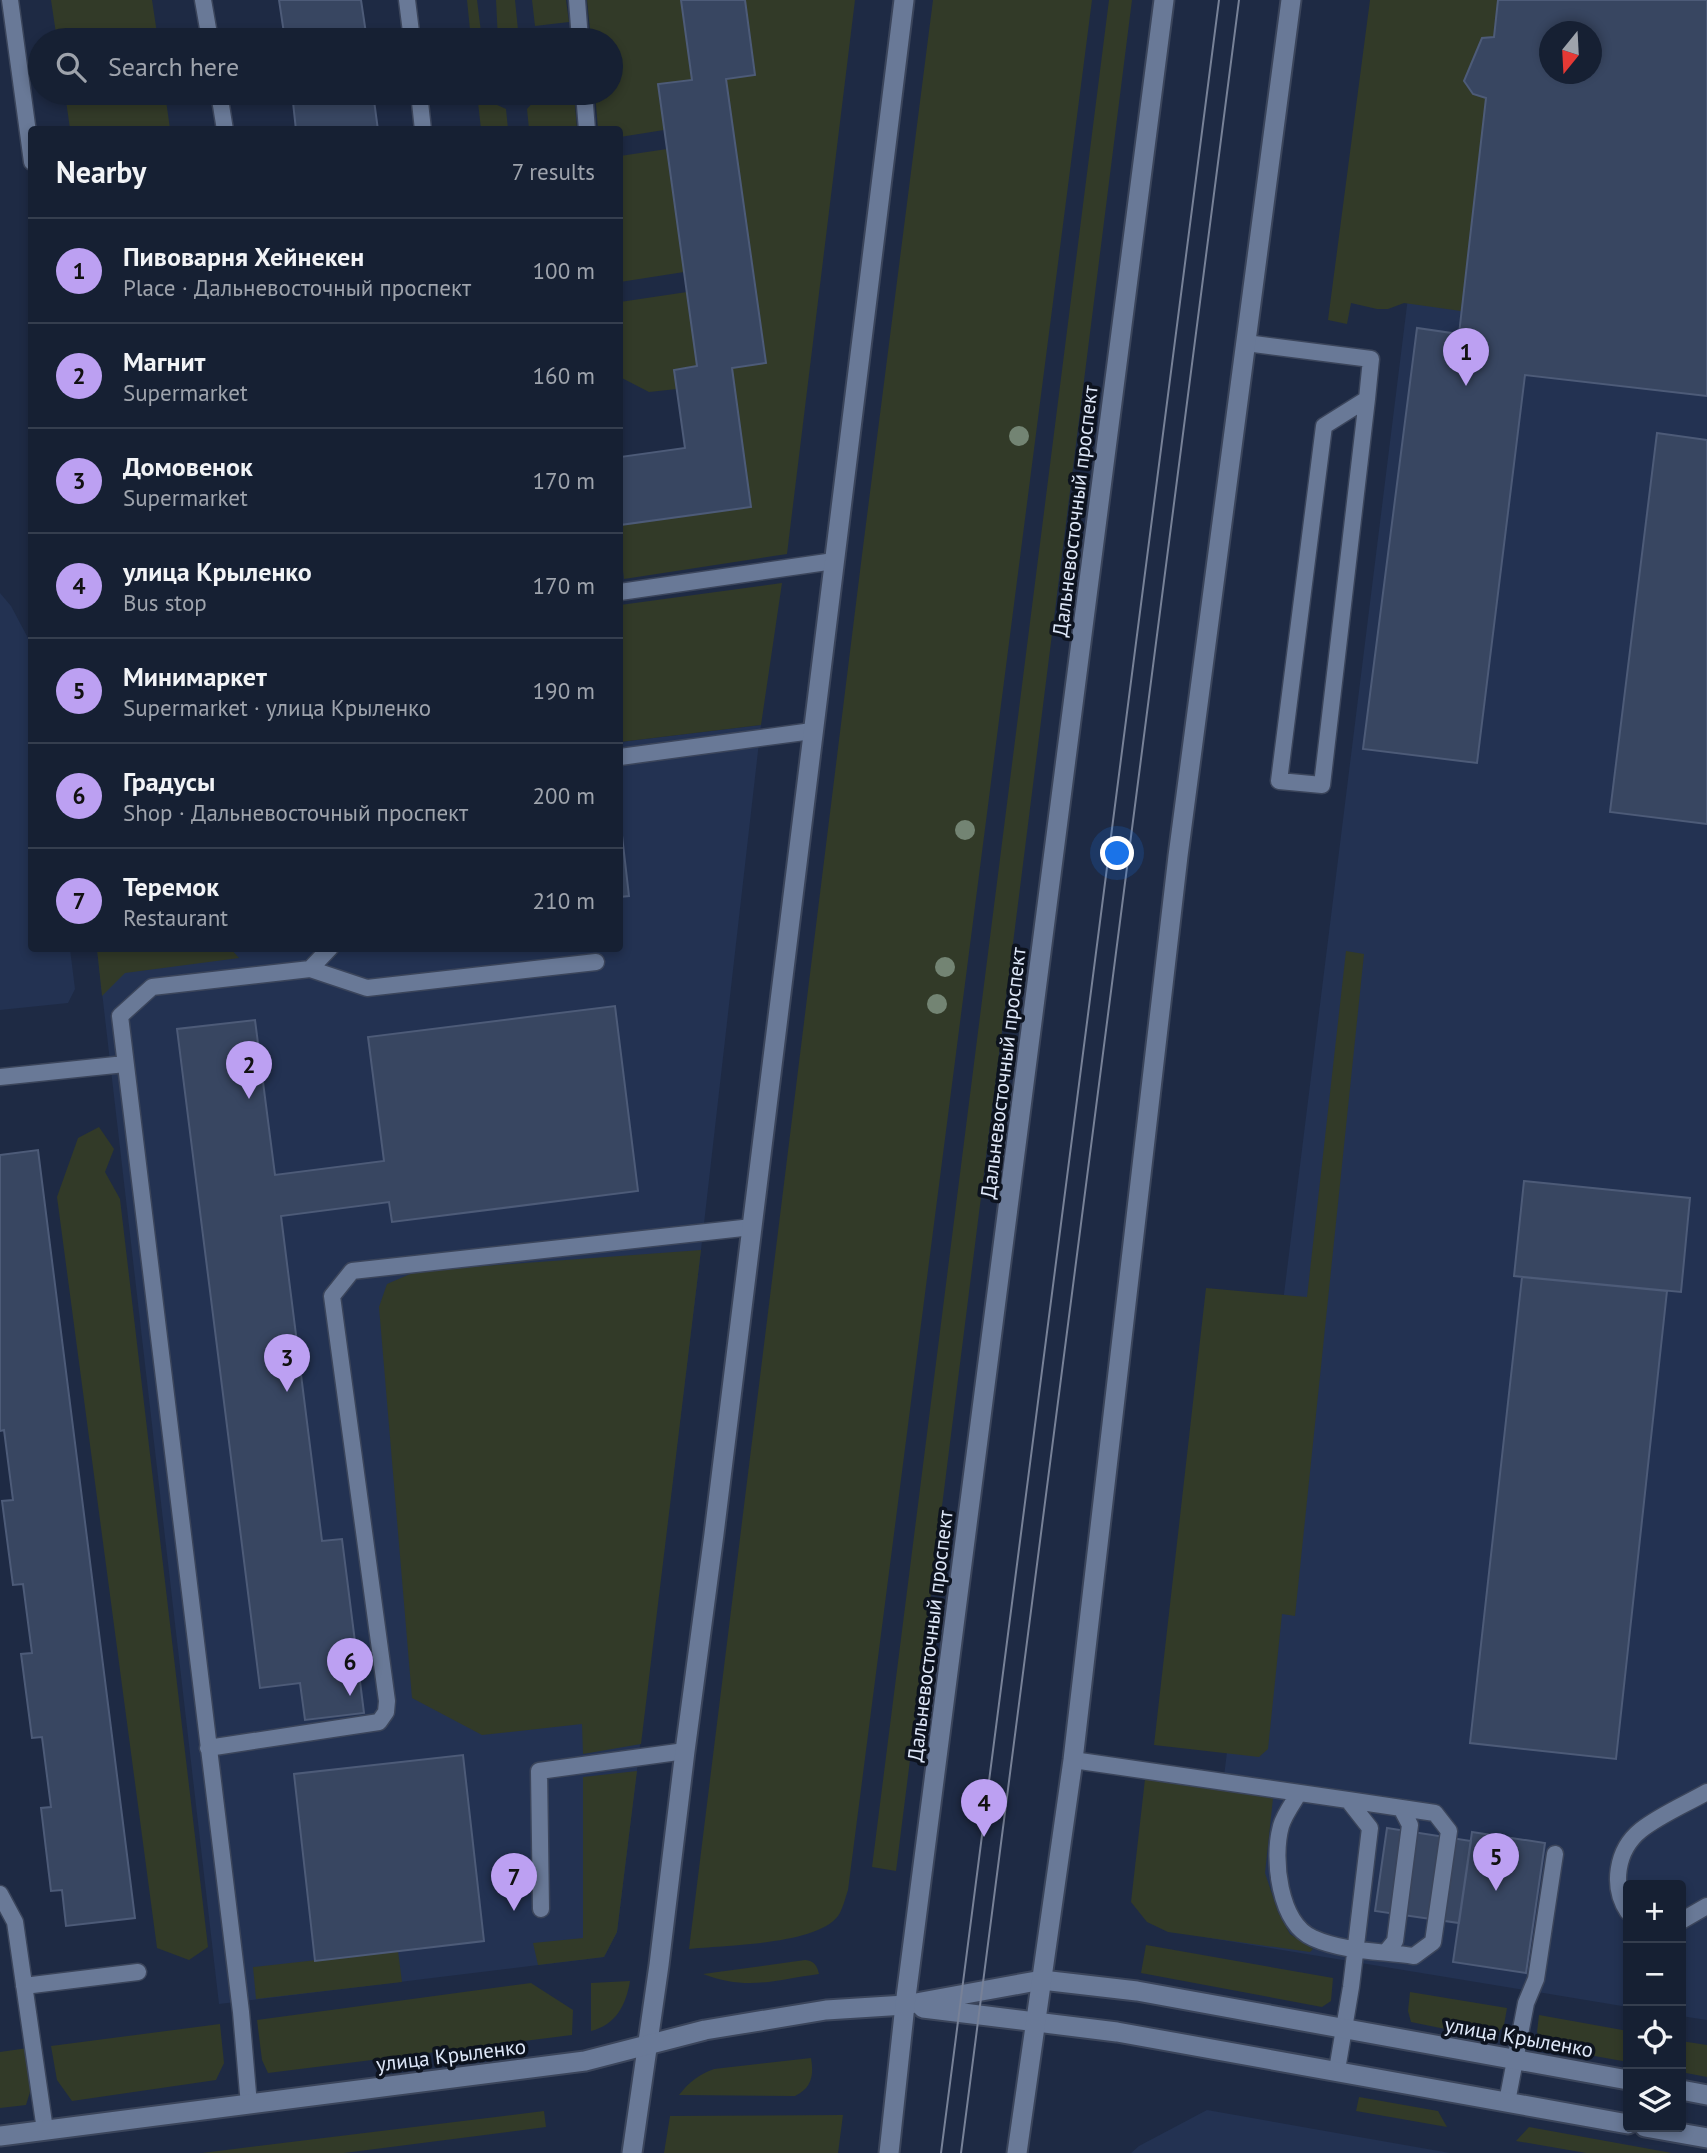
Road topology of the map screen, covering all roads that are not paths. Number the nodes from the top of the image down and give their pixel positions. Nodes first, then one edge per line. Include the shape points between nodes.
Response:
1 (10, 0) edge
2 (203, 0) edge
3 (407, 0) edge
4 (577, 0) edge
5 (904, 0) edge
6 (1164, 0) edge
7 (1291, 0) edge
8 (208, 28) edge
9 (410, 28) edge
10 (579, 28) edge
11 (221, 105) edge
12 (420, 105) edge
13 (585, 105) edge
14 (224, 126) edge
15 (423, 126) edge
16 (587, 126) edge
17 (28, 133) edge
18 (1246, 343) junction
19 (1367, 399) junction
20 (834, 561) junction
21 (623, 592) edge
22 (812, 731) junction
23 (623, 757) edge
24 (326, 952) edge
25 (596, 962) dead end
26 (310, 969) junction
27 (125, 1064) junction
28 (0, 1077) edge
29 (752, 1227) junction
30 (208, 1748) junction
31 (685, 1751) junction
32 (1073, 1760) junction
33 (1707, 1792) edge
34 (1299, 1793) junction
35 (1348, 1800) junction
36 (1401, 1808) junction
37 (1555, 1854) dead end
38 (0, 1894) edge
39 (1623, 1904) edge
40 (1707, 1906) edge
41 (541, 1909) dead end
42 (1686, 1918) edge
43 (1356, 1948) junction
44 (1386, 1952) junction
45 (138, 1972) dead end
46 (1042, 1980) junction
47 (24, 1986) junction
48 (905, 2005) junction
49 (1035, 2023) junction
50 (1344, 2029) junction
51 (648, 2044) junction
52 (1514, 2060) junction
53 (1337, 2070) junction
54 (1623, 2079) edge
55 (1686, 2091) edge
56 (1707, 2095) edge
57 (1507, 2102) junction
58 (249, 2105) junction
59 (1623, 2123) edge
60 (45, 2130) junction
61 (1673, 2132) edge
62 (0, 2136) edge
63 (1707, 2138) edge
64 (632, 2153) edge
65 (889, 2153) edge
66 (1017, 2153) edge

1 - 17 lane
2 - 8 lane
3 - 9 lane
4 - 10 lane
5 - 20 street
6 - 48 street, Дальневосточный проспект
7 - 18 street
11 - 14 lane
12 - 15 lane
13 - 16 lane
18 - 19 lane via 1371,359
18 - 32 street via 1178,856
19 - 19 lane via 1324,426 1279,781 1322,785
20 - 21 lane
20 - 22 street
22 - 23 lane
22 - 29 street
24 - 26 lane
25 - 26 lane via 366,988
26 - 27 lane via 152,987 120,1016
27 - 28 lane
27 - 30 lane
29 - 30 lane via 352,1271 332,1296 386,1712 379,1722
29 - 31 street
30 - 58 lane
31 - 41 lane via 538,1772
31 - 51 street
32 - 34 lane
32 - 46 street
33 - 39 lane via 1641,1830 1629,1843 1616,1879
34 - 35 lane
34 - 43 lane via 1281,1825 1276,1858 1284,1899 1310,1937
35 - 36 lane
35 - 43 lane via 1370,1828
36 - 44 lane via 1410,1825 1395,1941
36 - 44 lane via 1435,1813 1449,1831 1433,1942 1414,1956
37 - 52 lane via 1536,1979 1525,2003
38 - 47 lane via 15,1922
40 - 42 lane
43 - 44 lane
43 - 50 lane
45 - 47 lane
46 - 48 street, улица Крыленко
46 - 49 street
46 - 50 street, улица Крыленко via 1124,1989
47 - 60 lane
48 - 49 street, улица Крыленко
48 - 51 street, улица Крыленко via 826,2010
48 - 65 street, Дальневосточный проспект
49 - 53 street, улица Крыленко via 1117,2032
49 - 66 street
50 - 52 street, улица Крыленко
50 - 53 lane
51 - 58 street, улица Крыленко via 585,2060
51 - 64 street
52 - 54 street, улица Крыленко
52 - 57 lane
53 - 57 street, улица Крыленко
55 - 56 street
57 - 59 street, улица Крыленко
58 - 60 street, улица Крыленко
60 - 62 street, улица Крыленко
61 - 63 street

